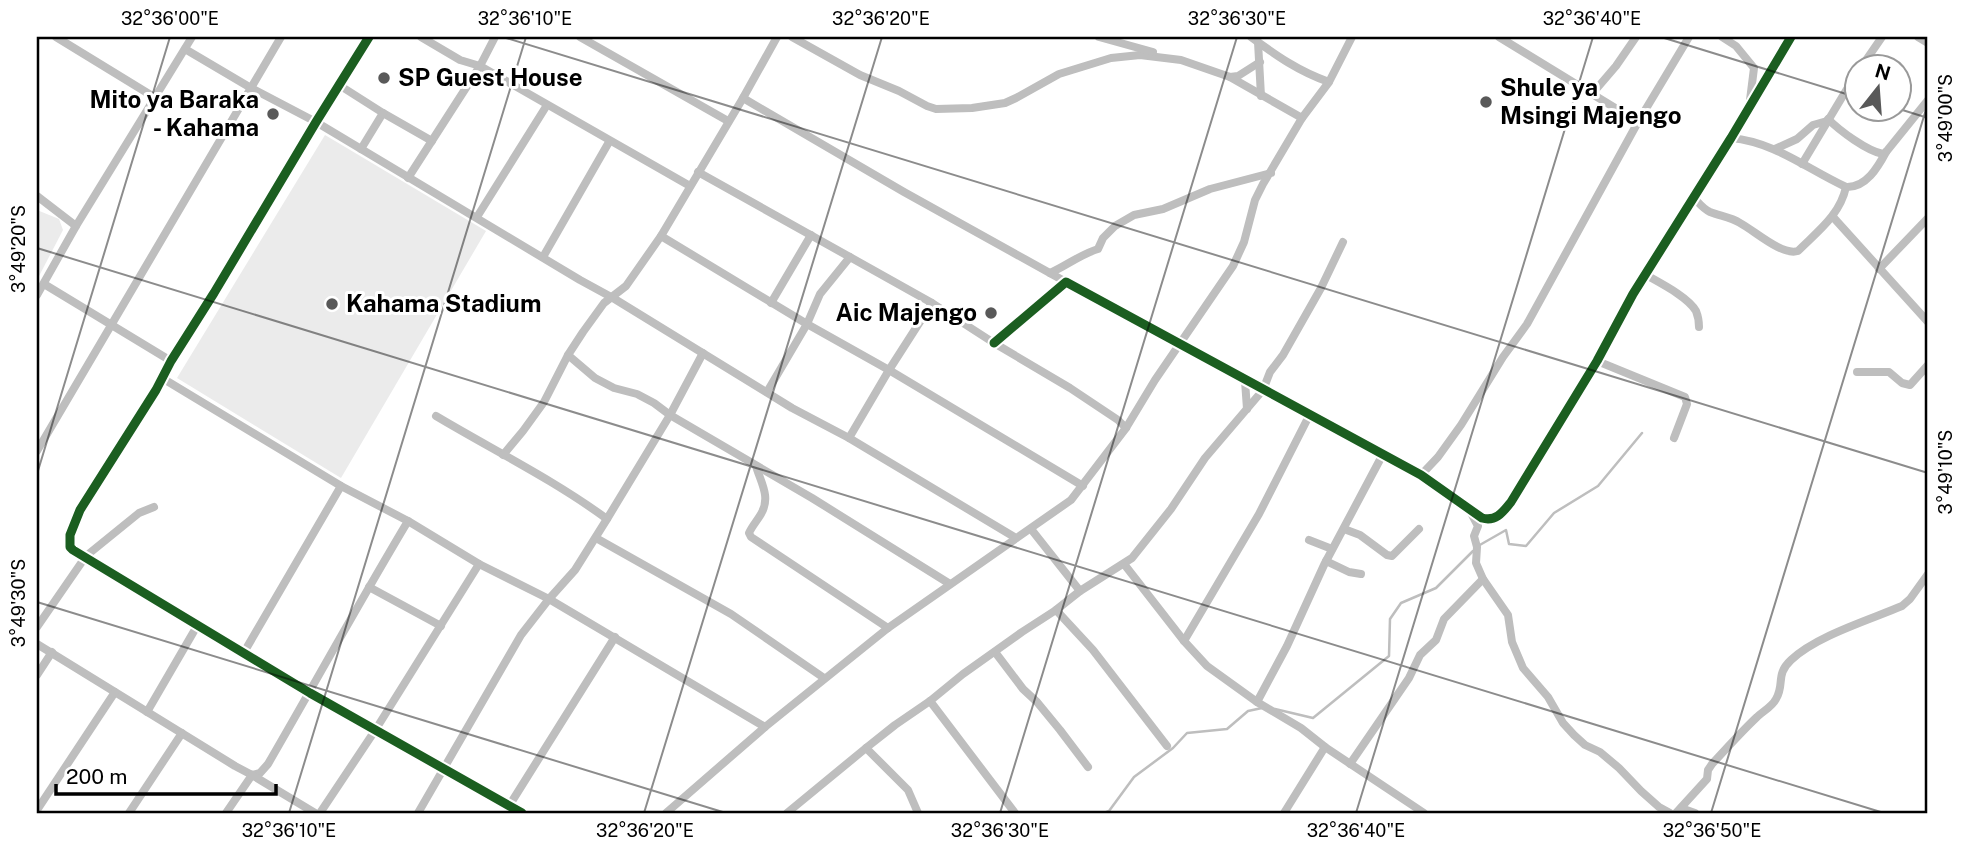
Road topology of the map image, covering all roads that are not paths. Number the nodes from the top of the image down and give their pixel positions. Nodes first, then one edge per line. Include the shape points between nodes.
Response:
1 (56, 37) edge
2 (192, 37) edge
3 (281, 37) edge
4 (369, 37) edge
5 (421, 37) edge
6 (495, 37) edge
7 (582, 37) edge
8 (777, 37) edge
9 (792, 37) edge
10 (1099, 37) edge
11 (1352, 37) edge
12 (1499, 37) edge
13 (1689, 37) edge
14 (1722, 37) edge
15 (1790, 37) edge
16 (1882, 37) edge
17 (1918, 37) edge
18 (1635, 38) edge
19 (1254, 39) edge
20 (1928, 43) edge
21 (185, 49) junction
22 (1872, 52) edge
23 (1181, 60) junction
24 (1260, 62) junction
25 (1774, 62) junction
26 (480, 66) junction
27 (1754, 68) junction
28 (1230, 77) junction
29 (1329, 82) junction
30 (339, 85) junction
31 (251, 88) junction
32 (1592, 94) junction
33 (1261, 96) junction
34 (154, 97) junction
35 (743, 98) junction
36 (1842, 98) edge
37 (1928, 100) edge
38 (547, 105) junction
39 (1749, 106) junction
40 (383, 113) junction
41 (1302, 118) junction
42 (1828, 120) junction
43 (728, 121) junction
44 (316, 122) junction
45 (1638, 122) junction
46 (1731, 138) junction
47 (432, 141) junction
48 (609, 142) junction
49 (361, 149) junction
50 (1774, 149) junction
51 (1886, 152) junction
52 (1802, 164) junction
53 (698, 172) junction
54 (1271, 173) junction
55 (408, 178) junction
56 (690, 186) junction
57 (1846, 187) junction
58 (37, 196) edge
59 (1693, 197) junction
60 (477, 217) junction
61 (1833, 217) junction
62 (1928, 218) edge
63 (76, 226) junction
64 (811, 235) junction
65 (661, 236) junction
66 (1343, 242) dead end
67 (542, 257) junction
68 (850, 257) junction
69 (1879, 269) junction
70 (1050, 273) junction
71 (1646, 275) junction
72 (1066, 282) junction
73 (44, 284) junction
74 (37, 295) edge
75 (613, 298) junction
76 (771, 303) junction
77 (932, 303) junction
78 (1928, 322) edge
79 (807, 324) junction
80 (110, 325) junction
81 (1699, 327) dead end
82 (994, 343) junction
83 (1178, 344) junction
84 (703, 353) junction
85 (568, 355) junction
86 (171, 361) junction
87 (1597, 361) junction
88 (1928, 365) edge
89 (889, 370) junction
90 (1857, 372) dead end
91 (162, 378) junction
92 (1245, 381) junction
93 (1263, 390) junction
94 (767, 392) junction
95 (1247, 410) junction
96 (1310, 414) junction
97 (436, 415) dead end
98 (670, 415) junction
99 (1126, 428) junction
100 (849, 438) junction
101 (1674, 438) dead end
102 (37, 451) edge
103 (1383, 454) junction
104 (503, 455) junction
105 (756, 466) junction
106 (1421, 475) junction
107 (341, 486) junction
108 (1083, 486) junction
109 (154, 507) dead end
110 (1468, 508) junction
111 (607, 519) junction
112 (408, 521) junction
113 (1031, 529) junction
114 (1344, 529) junction
115 (1419, 529) dead end
116 (596, 538) junction
117 (1016, 538) junction
118 (1310, 540) dead end
119 (1332, 549) junction
120 (86, 556) junction
121 (1326, 561) junction
122 (479, 564) junction
123 (1124, 564) junction
124 (1362, 574) dead end
125 (1928, 574) edge
126 (1483, 579) junction
127 (950, 584) junction
128 (369, 587) junction
129 (1080, 591) junction
130 (549, 599) junction
131 (1056, 610) junction
132 (441, 625) junction
133 (197, 626) junction
134 (37, 627) edge
135 (888, 628) junction
136 (615, 638) junction
137 (1184, 641) junction
138 (37, 644) edge
139 (52, 652) junction
140 (995, 652) junction
141 (243, 654) junction
142 (37, 675) edge
143 (824, 678) junction
144 (115, 692) junction
145 (310, 693) junction
146 (930, 701) junction
147 (1257, 702) junction
148 (147, 712) junction
149 (765, 727) junction
150 (376, 729) junction
151 (182, 733) junction
152 (1167, 746) dead end
153 (1325, 747) junction
154 (866, 748) junction
155 (1350, 764) junction
156 (1088, 767) dead end
157 (445, 769) junction
158 (252, 775) junction
159 (37, 810) edge
160 (516, 811) edge
161 (1679, 811) edge
162 (915, 812) edge
163 (1287, 812) edge
164 (129, 813) edge
165 (226, 813) edge
166 (315, 813) edge
167 (320, 813) edge
168 (418, 813) edge
169 (666, 813) edge
170 (787, 813) edge
171 (1015, 813) edge
172 (1424, 813) edge
173 (1670, 813) edge
174 (1695, 813) edge

1 - 34 street
2 - 21 street
3 - 31 street
4 - 30 street
5 - 26 street
6 - 26 street
7 - 43 street
8 - 35 street
9 - 23 street via 860,75 936,109 1005,103 1059,74 1111,58 1140,55
10 - 23 street
11 - 29 street
12 - 32 street
13 - 45 street
14 - 27 street
15 - 25 street
16 - 22 street
17 - 20 street
18 - 32 street
19 - 24 street
19 - 29 street via 1304,73
21 - 31 street
21 - 34 street
23 - 28 street
24 - 28 street
24 - 33 street
25 - 27 street
25 - 39 street
26 - 38 street
26 - 47 street
27 - 39 street
28 - 33 street
29 - 41 street
30 - 40 street
30 - 44 street
31 - 44 street
31 - 80 street
32 - 45 street
33 - 41 street
34 - 63 street
35 - 43 street
35 - 70 street
36 - 42 street
37 - 51 street
38 - 48 street
38 - 60 street
39 - 46 street
40 - 47 street
40 - 49 street
41 - 54 street
42 - 50 street
42 - 51 street via 1875,152
42 - 52 street
43 - 53 street
44 - 49 street
44 - 86 street
45 - 106 street via 1527,324 1461,425
46 - 50 street
46 - 59 street
47 - 55 street
48 - 56 street
48 - 67 street
49 - 55 street
50 - 52 street
51 - 57 street via 1865,181
52 - 57 street
53 - 56 street
53 - 64 street
54 - 70 street via 1134,215 1115,226 1098,249
54 - 83 street via 1255,200 1233,266
55 - 60 street
56 - 65 street
57 - 61 street
58 - 63 street
59 - 61 street via 1711,212 1740,222 1790,252 1798,251
59 - 71 street
60 - 67 street
61 - 69 street
62 - 69 street
63 - 73 street
64 - 68 street
64 - 76 street
65 - 75 street
65 - 76 street
66 - 93 street
67 - 75 street
68 - 77 street
68 - 79 street via 820,294
69 - 78 street
70 - 72 street
71 - 81 street via 1693,307
71 - 87 street
72 - 82 street
72 - 83 street
73 - 74 street
73 - 80 street
75 - 84 street
75 - 85 street via 604,303
76 - 79 street
77 - 82 street
77 - 89 street
79 - 89 street
79 - 94 street
80 - 86 street
80 - 102 street
82 - 99 street
83 - 92 street
83 - 99 street
84 - 94 street
84 - 98 street
85 - 98 street via 595,378 637,394
85 - 104 street via 544,402
86 - 91 street
87 - 101 street via 1685,397 1687,404
87 - 110 street via 1504,512 1487,519
88 - 90 street via 1910,385 1889,372
89 - 100 street
89 - 108 street
91 - 107 street
91 - 120 street via 75,521 70,547
92 - 93 street
92 - 95 street
93 - 95 street
93 - 96 street
94 - 100 street
95 - 123 street
96 - 103 street
96 - 137 street via 1259,514
97 - 104 street
98 - 105 street
98 - 111 street
99 - 108 street
100 - 117 street
103 - 106 street
103 - 114 street
104 - 111 street
105 - 127 street
105 - 135 street via 766,504 751,527 751,537
106 - 110 street
107 - 112 street
107 - 141 street
108 - 113 street
109 - 120 street via 139,513
110 - 126 street via 1478,524 1475,559
111 - 116 street
112 - 122 street
112 - 128 street
113 - 117 street
113 - 129 street
114 - 115 street via 1392,556
114 - 119 street
116 - 130 street
116 - 143 street via 731,614
117 - 127 street
118 - 119 street
119 - 121 street
120 - 133 street
120 - 134 street
121 - 124 street
121 - 147 street
122 - 130 street
122 - 132 street
123 - 129 street
123 - 137 street
125 - 161 street via 1902,606 1832,635 1788,663 1781,672 1774,702 1712,764 1707,779
126 - 155 street via 1444,619 1436,640 1420,655
126 - 173 street via 1508,615 1512,642 1523,668 1563,723
127 - 135 street
128 - 132 street
128 - 145 street
129 - 131 street
130 - 136 street
130 - 157 street via 521,635
131 - 140 street
131 - 152 street
132 - 150 street
133 - 141 street
133 - 148 street
135 - 143 street
136 - 149 street
136 - 160 street
137 - 147 street via 1207,666
138 - 139 street
139 - 142 street
139 - 144 street
140 - 146 street
140 - 156 street
141 - 145 street
143 - 149 street
144 - 148 street
144 - 159 street
145 - 150 street
145 - 158 street via 268,764
146 - 154 street
146 - 171 street
147 - 153 street
148 - 151 street
149 - 169 street
150 - 157 street
150 - 167 street
151 - 158 street
151 - 164 street
153 - 155 street
153 - 163 street
154 - 162 street via 908,790
154 - 170 street
155 - 172 street
157 - 160 street
157 - 168 street
158 - 165 street
158 - 166 street
161 - 174 street

